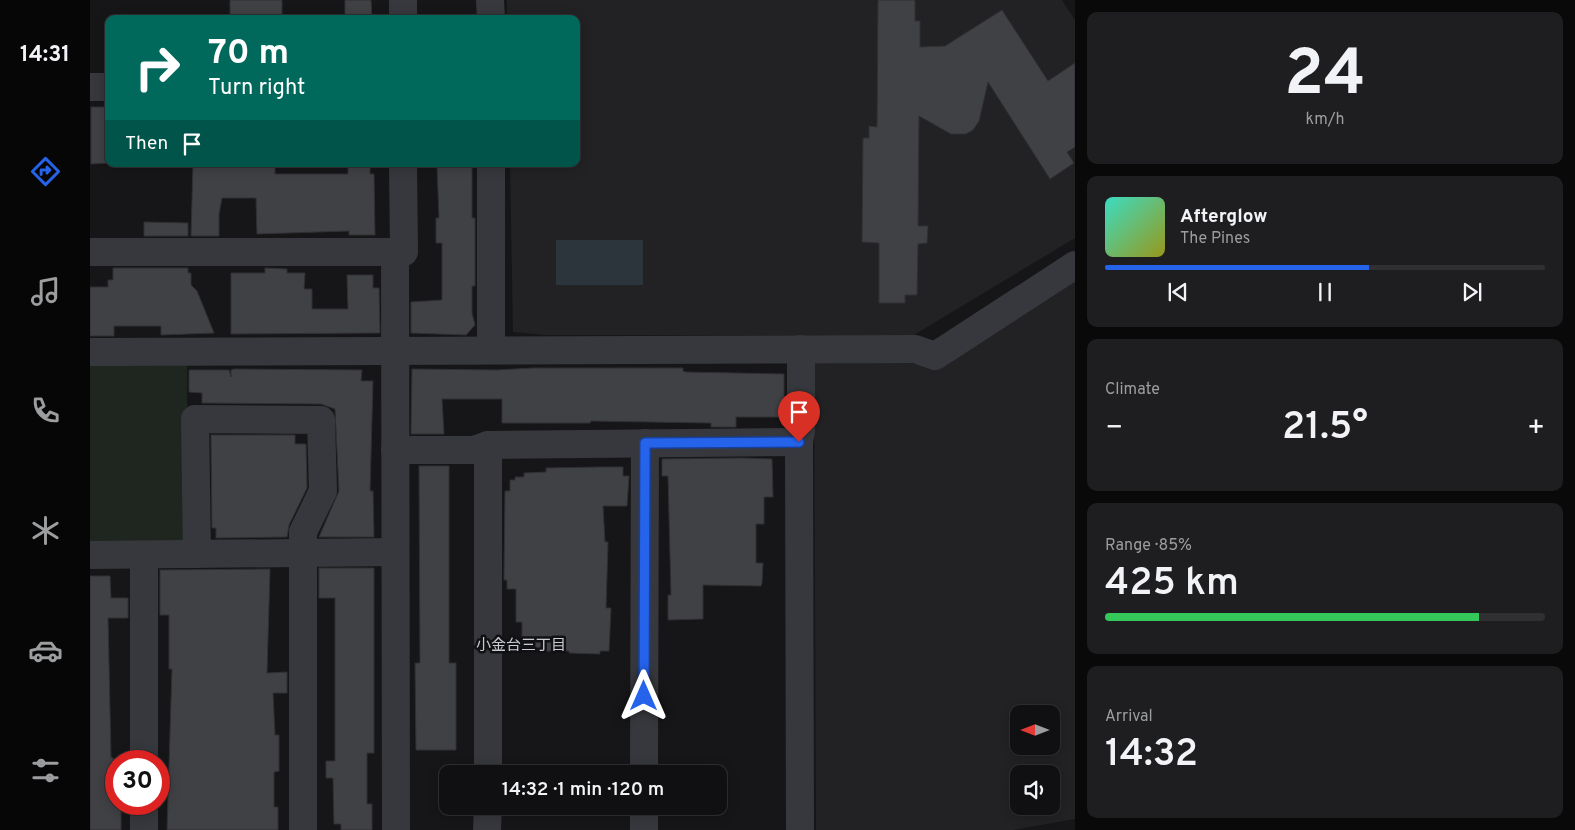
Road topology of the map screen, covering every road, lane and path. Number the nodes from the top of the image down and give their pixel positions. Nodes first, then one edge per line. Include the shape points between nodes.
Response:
1 (403, 0) edge
2 (490, 0) edge
3 (403, 15) edge
4 (490, 15) edge
5 (90, 86) edge
6 (105, 86) edge
7 (403, 167) edge
8 (491, 167) edge
9 (1075, 248) edge
10 (90, 252) edge
11 (395, 252) junction
12 (1075, 266) edge
13 (801, 349) junction
14 (915, 349) junction
15 (491, 350) junction
16 (394, 351) junction
17 (90, 352) edge
18 (799, 442) junction
19 (645, 443) junction
20 (488, 445) junction
21 (395, 450) junction
22 (395, 552) junction
23 (197, 554) junction
24 (302, 554) junction
25 (90, 555) edge
26 (144, 555) junction
27 (144, 750) edge
28 (488, 765) edge
29 (644, 765) edge
30 (144, 815) edge
31 (488, 815) edge
32 (644, 815) edge
33 (144, 830) edge
34 (303, 830) edge
35 (396, 830) edge
36 (488, 830) edge
37 (644, 830) edge
38 (800, 830) edge

1 - 3 street
2 - 4 street
5 - 6 street
7 - 11 street via 404,252
8 - 15 street
9 - 14 street
10 - 11 street
11 - 16 street
12 - 14 street via 935,356
13 - 14 street
13 - 15 street
13 - 18 street
15 - 16 street
16 - 17 street
16 - 21 street
18 - 19 street
18 - 38 street
19 - 20 street
19 - 29 street
20 - 21 street via 474,450
20 - 28 street
21 - 22 street
22 - 24 street
22 - 35 street
23 - 24 street
23 - 24 street via 195,419 321,420 322,491 303,532
23 - 26 street
24 - 34 street
25 - 26 street
26 - 27 street
30 - 33 street
31 - 36 street
32 - 37 street

